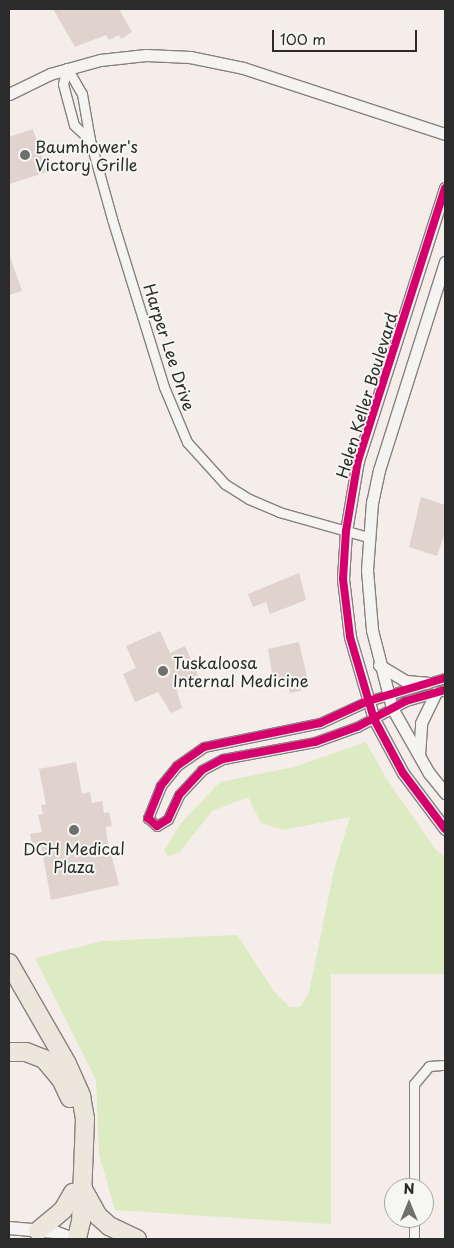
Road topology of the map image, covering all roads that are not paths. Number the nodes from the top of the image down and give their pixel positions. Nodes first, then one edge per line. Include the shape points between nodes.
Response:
1 (67, 68) junction
2 (9, 94) edge
3 (445, 134) edge
4 (90, 140) junction
5 (445, 188) edge
6 (445, 262) edge
7 (346, 531) junction
8 (368, 537) junction
9 (379, 665) junction
10 (445, 678) edge
11 (428, 683) junction
12 (440, 691) edge
13 (388, 694) junction
14 (368, 701) junction
15 (392, 708) junction
16 (374, 719) junction
17 (310, 725) junction
18 (228, 741) junction
19 (315, 742) junction
20 (419, 757) junction
21 (231, 758) junction
22 (445, 792) edge
23 (445, 829) edge
24 (9, 963) edge
25 (9, 1052) edge
26 (445, 1065) edge
27 (414, 1178) edge
28 (78, 1191) junction
29 (9, 1228) edge
30 (38, 1231) junction
31 (75, 1239) edge
32 (137, 1239) edge

1 - 2 street
1 - 3 street via 134,56 210,60
1 - 4 street, Harper Lee Drive via 82,94
1 - 4 street, Harper Lee Drive via 63,84 74,125
4 - 7 street, Harper Lee Drive via 164,388 187,442 225,484 249,499 279,512
5 - 7 street, Helen Keller Boulevard via 358,460
6 - 8 street via 379,470
7 - 8 street, Harper Lee Drive
7 - 14 street, Helen Keller Boulevard via 343,579 350,637
8 - 9 street via 369,603
9 - 11 street via 406,680
9 - 13 street
10 - 11 street
11 - 13 street
12 - 15 street
12 - 20 street via 421,723
13 - 14 street
13 - 15 street
14 - 16 street, Helen Keller Boulevard
14 - 17 street
15 - 16 street
15 - 20 street
16 - 19 street
16 - 23 street, Helen Keller Boulevard via 403,773
17 - 18 street
17 - 19 street
18 - 21 street
18 - 21 street via 204,747 177,766 155,796 148,818 157,826 168,819 179,794 202,770
19 - 21 street
20 - 22 street
24 - 28 highway via 68,1064 81,1096 85,1119
25 - 28 highway via 26,1052 44,1060 66,1086 75,1121
26 - 27 street via 429,1066 418,1077 413,1119
28 - 30 highway via 63,1210
28 - 31 highway
28 - 32 highway via 109,1226
29 - 30 main road
30 - 31 main road via 55,1232

